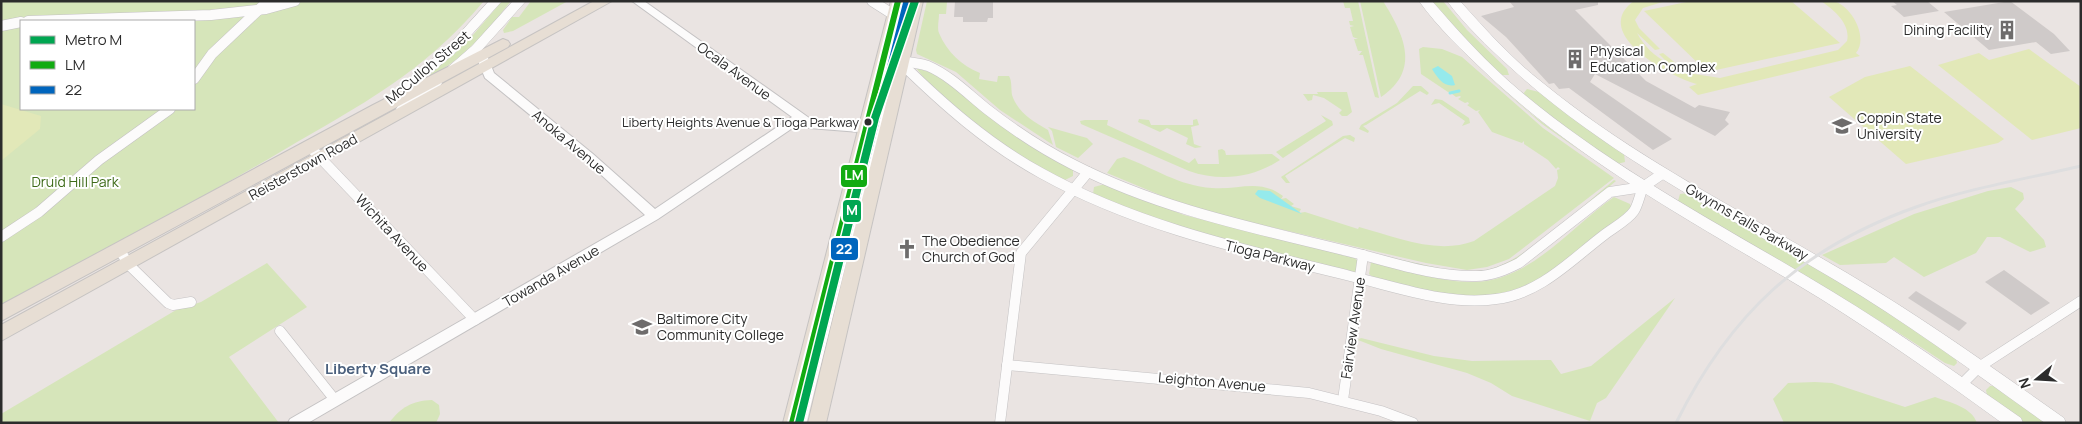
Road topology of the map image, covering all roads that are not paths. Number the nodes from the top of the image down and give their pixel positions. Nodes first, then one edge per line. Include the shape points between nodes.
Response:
1 (268, 1) edge
2 (295, 1) edge
3 (496, 1) edge
4 (520, 1) edge
5 (582, 1) edge
6 (605, 1) edge
7 (637, 1) edge
8 (872, 1) edge
9 (916, 1) edge
10 (1424, 1) edge
11 (1453, 1) edge
12 (896, 8) edge
13 (258, 11) junction
14 (51, 20) edge
15 (20, 22) edge
16 (1, 26) edge
17 (883, 60) junction
18 (483, 62) junction
19 (901, 63) junction
20 (448, 74) junction
21 (195, 79) edge
22 (169, 110) edge
23 (382, 115) junction
24 (799, 118) junction
25 (866, 129) junction
26 (885, 130) junction
27 (315, 152) junction
28 (1088, 172) junction
29 (1662, 174) junction
30 (1643, 187) junction
31 (1073, 190) junction
32 (654, 216) junction
33 (1, 237) edge
34 (1363, 255) junction
35 (124, 257) junction
36 (1360, 278) junction
37 (2081, 300) edge
38 (191, 302) dead end
39 (1, 314) edge
40 (475, 320) junction
41 (280, 331) dead end
42 (1, 334) edge
43 (1007, 365) junction
44 (1979, 367) junction
45 (1961, 385) junction
46 (335, 400) junction
47 (1343, 400) junction
48 (295, 423) edge
49 (792, 423) edge
50 (816, 423) edge
51 (1000, 423) edge
52 (1413, 423) edge
53 (2015, 423) edge
54 (2058, 423) edge

1 - 13 street
2 - 13 street
3 - 23 main road, McCulloh Street via 451,50
4 - 20 main road
5 - 18 main road, Reisterstown Road
6 - 18 main road, Reisterstown Road
7 - 24 street, Ocala Avenue
8 - 12 street
9 - 19 main road
10 - 30 main road, Gwynns Falls Parkway via 1456,39 1504,86 1558,129
11 - 29 main road, Gwynns Falls Parkway via 1484,37 1526,76 1608,140
12 - 17 main road
13 - 14 street
13 - 21 street via 212,54
15 - 16 street
17 - 19 street, Tioga Parkway
17 - 25 main road
18 - 20 main road, Reisterstown Road
18 - 23 main road, Reisterstown Road
18 - 32 street, Anoka Avenue via 489,75 589,157
19 - 26 main road
19 - 28 street, Tioga Parkway via 914,62 939,71 1017,131
19 - 31 street, Tioga Parkway via 985,139 1016,160
20 - 23 main road, Reisterstown Road
22 - 33 street via 99,160 39,212
23 - 27 main road, Reisterstown Road
24 - 25 street, Ocala Avenue via 821,126
24 - 32 street, Towanda Avenue
25 - 26 street, Ocala Avenue
25 - 49 main road
26 - 50 main road
27 - 35 main road, Reisterstown Road
27 - 40 street, Wichita Avenue
28 - 31 street
28 - 34 street, Tioga Parkway via 1172,207
29 - 30 street, Tioga Parkway
29 - 44 main road, Gwynns Falls Parkway via 1844,278
30 - 34 street, Tioga Parkway via 1610,192 1519,263 1485,276 1448,274
30 - 36 street, Tioga Parkway via 1634,211 1544,282 1516,297 1483,301 1449,300
30 - 45 main road, Gwynns Falls Parkway via 1827,296
31 - 36 street, Tioga Parkway via 1104,206 1163,228
31 - 43 street via 1021,253
32 - 40 street, Towanda Avenue
34 - 36 street, Fairview Avenue
35 - 38 street via 168,303
35 - 39 main road, Reisterstown Road
35 - 42 main road, Reisterstown Road
36 - 47 street, Fairview Avenue
37 - 44 street
40 - 46 street, Towanda Avenue
41 - 46 street
43 - 47 street, Leighton Avenue via 1273,388
43 - 51 street
44 - 45 street
44 - 54 main road, Gwynns Falls Parkway
45 - 53 main road, Gwynns Falls Parkway
46 - 48 street, Towanda Avenue
47 - 52 street, Leighton Avenue

